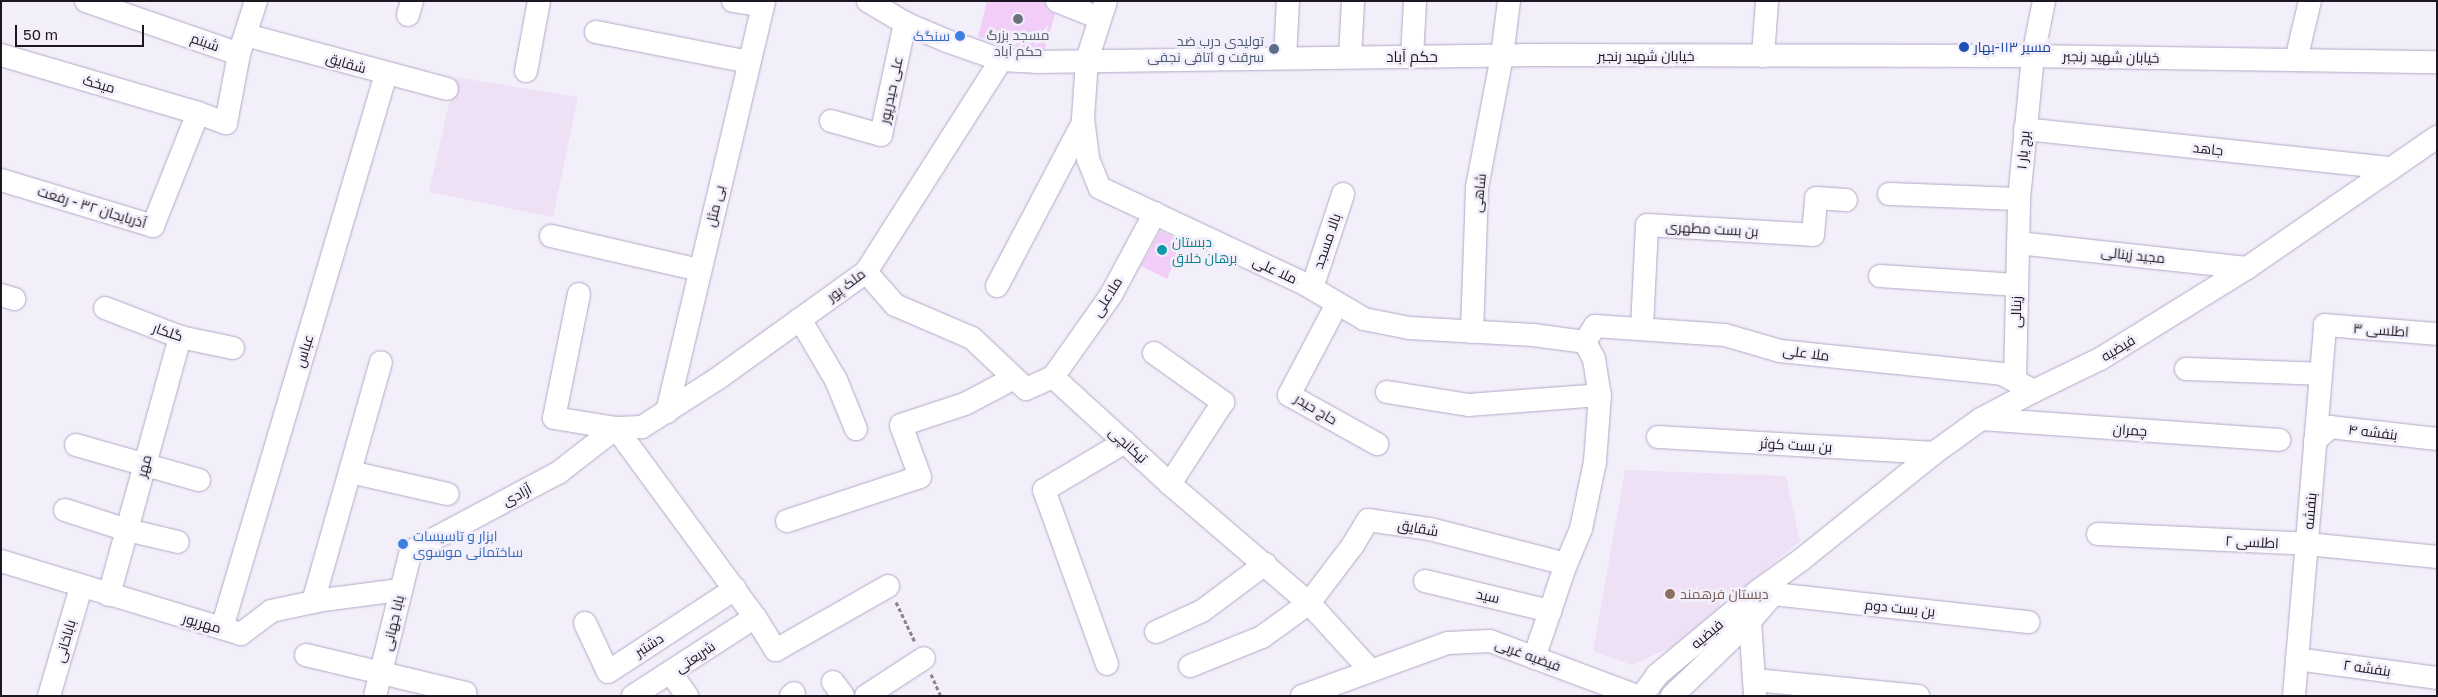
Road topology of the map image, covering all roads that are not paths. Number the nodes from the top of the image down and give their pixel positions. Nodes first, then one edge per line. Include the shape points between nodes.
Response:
1 (86, 1) edge
2 (256, 1) edge
3 (539, 1) edge
4 (733, 1) edge
5 (1057, 1) edge
6 (1288, 1) edge
7 (1353, 1) edge
8 (1415, 1) edge
9 (1509, 1) edge
10 (1767, 1) edge
11 (2044, 1) edge
12 (2310, 1) edge
13 (869, 2) edge
14 (763, 4) edge
15 (1098, 8) edge
16 (905, 23) junction
17 (596, 32) dead end
18 (243, 44) junction
19 (1, 55) edge
20 (1502, 56) junction
21 (1763, 56) junction
22 (2033, 56) junction
23 (1350, 57) junction
24 (1412, 57) junction
25 (1285, 58) junction
26 (1001, 60) junction
27 (1087, 60) junction
28 (2296, 60) junction
29 (749, 62) junction
30 (2437, 62) edge
31 (526, 71) dead end
32 (386, 74) junction
33 (447, 89) dead end
34 (198, 113) junction
35 (831, 121) dead end
36 (1084, 123) junction
37 (2025, 129) junction
38 (2437, 137) edge
39 (2392, 168) junction
40 (1, 180) edge
41 (1344, 194) dead end
42 (1889, 194) dead end
43 (2019, 199) junction
44 (1846, 200) dead end
45 (1155, 213) junction
46 (551, 236) dead end
47 (2018, 243) junction
48 (2247, 268) junction
49 (700, 270) junction
50 (866, 272) junction
51 (1880, 276) dead end
52 (2017, 285) junction
53 (997, 286) dead end
54 (1312, 288) junction
55 (579, 294) dead end
56 (1337, 304) junction
57 (105, 308) dead end
58 (800, 319) junction
59 (2325, 325) joint
60 (1642, 328) junction
61 (1472, 332) junction
62 (2437, 334) edge
63 (180, 337) junction
64 (1585, 342) junction
65 (233, 348) dead end
66 (1154, 353) dead end
67 (381, 362) dead end
68 (2186, 369) dead end
69 (2321, 374) junction
70 (1053, 377) junction
71 (1014, 378) junction
72 (2024, 386) junction
73 (1387, 392) dead end
74 (1600, 395) junction
75 (667, 412) junction
76 (1981, 420) junction
77 (616, 428) junction
78 (856, 429) dead end
79 (1658, 437) dead end
80 (2437, 439) edge
81 (2279, 440) dead end
82 (2315, 441) junction
83 (1124, 442) junction
84 (1377, 444) dead end
85 (76, 445) dead end
86 (1934, 453) junction
87 (145, 463) junction
88 (350, 472) junction
89 (199, 480) dead end
90 (1170, 484) junction
91 (448, 494) dead end
92 (65, 510) dead end
93 (787, 521) dead end
94 (127, 530) junction
95 (2098, 534) dead end
96 (178, 542) dead end
97 (2307, 544) junction
98 (411, 552) joint
99 (2437, 557) edge
100 (1801, 560) junction
101 (1, 561) edge
102 (1264, 564) junction
103 (1566, 564) junction
104 (1425, 581) dead end
105 (888, 586) dead end
106 (81, 587) junction
107 (735, 589) junction
108 (400, 590) junction
109 (1772, 594) junction
110 (109, 595) junction
111 (313, 602) junction
112 (1310, 602) junction
113 (1550, 611) junction
114 (755, 617) junction
115 (1750, 621) junction
116 (2028, 622) dead end
117 (585, 623) dead end
118 (222, 628) junction
119 (1156, 632) dead end
120 (306, 655) dead end
121 (924, 658) dead end
122 (1534, 658) junction
123 (2297, 659) junction
124 (1107, 664) dead end
125 (1190, 666) dead end
126 (381, 671) junction
127 (1371, 671) junction
128 (671, 673) junction
129 (2437, 678) edge
130 (1755, 688) edge
131 (466, 693) dead end
132 (50, 696) edge
133 (375, 696) edge
134 (633, 696) edge
135 (688, 696) edge
136 (866, 696) edge
137 (1302, 696) edge
138 (1637, 696) edge
139 (1642, 696) edge
140 (1672, 696) edge
141 (1918, 696) edge
142 (2294, 696) edge

1 - 18 street, شبنم
2 - 18 street
3 - 31 street
4 - 14 street
5 - 15 street
6 - 25 street
7 - 23 street
8 - 24 street
9 - 20 street, شاهی
10 - 21 street
11 - 22 street, برج یار ۱
12 - 28 street
13 - 16 street, خیابان شهید رنجبر
14 - 29 street, بی مثل
15 - 27 street, ملا علی
16 - 26 street, خیابان شهید رنجبر
16 - 35 street, علی‌ حیدرپور via 881,135
17 - 29 street
18 - 32 street, شقایق
18 - 34 street via 226,123
19 - 34 street, میخک
20 - 21 street, خیابان شهید رنجبر
20 - 24 street, خیابان شهید رنجبر
20 - 61 street, شاهی via 1478,187
21 - 22 street, خیابان شهید رنجبر
22 - 28 street, خیابان شهید رنجبر
22 - 37 street, برج یار ۱
23 - 24 street, خیابان شهید رنجبر
23 - 25 street, خیابان شهید رنجبر
25 - 27 street, خیابان شهید رنجبر
26 - 27 street, خیابان شهید رنجبر
26 - 50 street, ملک پور
27 - 36 street, ملا علی
28 - 30 street, خیابان شهید رنجبر
29 - 49 street, بی مثل
32 - 33 street, شقایق
32 - 118 street, عباس
34 - 40 street, آذربایجان ۳۲ - رفعت via 153,226
36 - 45 street, ملا علی via 1088,159 1100,188
36 - 53 street
37 - 39 street, جاهد
37 - 43 street, برج یار ۱
38 - 39 street, فیضیه
39 - 48 street, فیضیه
41 - 54 street, بالا مسجد
42 - 43 street
43 - 47 street, برج یار ۱
44 - 60 street, بن بست مطهری via 1816,198 1813,235 1647,225
45 - 54 street, ملا علی
45 - 70 street, ملاعلی via 1111,295
46 - 49 street
47 - 48 street, مجید زینالی
47 - 52 street, زینالی
48 - 72 street, فیضیه via 2100,359
49 - 75 street, بی مثل
50 - 58 street, ملک پور
50 - 71 street via 895,305 972,338
51 - 52 street
52 - 72 street, زینالی
54 - 56 street, ملا علی
55 - 77 street, ملک پور via 554,418
56 - 61 street, ملا علی via 1364,319 1409,328
56 - 84 street, حاج حیدر via 1290,395
57 - 63 street, گلکار
58 - 75 street, ملک پور
58 - 78 street via 836,380
59 - 62 street, اطلسی ۳
59 - 69 street, بنفشه
60 - 64 street, ملا علی via 1595,326
60 - 72 street, ملا علی via 1725,335 1780,351 2002,374
61 - 64 street, ملا علی
63 - 65 street, گلکار
63 - 87 street, مهر
64 - 74 street via 1594,359
66 - 90 street via 1223,402
67 - 88 street
68 - 69 street
69 - 82 street, بنفشه
70 - 71 street via 1026,389
70 - 83 street, تیکانچی
71 - 93 street via 964,404 901,425 920,477
72 - 76 street, فیضیه
73 - 74 street via 1468,405
74 - 103 street via 1596,462 1581,529
75 - 77 street, ملک پور via 642,427
76 - 81 street, چمران
76 - 86 street, فیضیه
77 - 98 street, آزادی via 558,473
77 - 107 street
79 - 86 street, بن بست کوثر
80 - 82 street, بنفشه ۴ via 2330,427
82 - 97 street, بنفشه
83 - 90 street, تیکانچی
83 - 124 street via 1044,490
85 - 87 street
86 - 100 street, فیضیه
87 - 89 street
87 - 94 street, مهر
88 - 91 street
88 - 111 street
90 - 102 street, تیکانچی
92 - 94 street
94 - 96 street
94 - 110 street, مهر
95 - 97 street, اطلسی ۲
97 - 99 street, اطلسی ۲
97 - 123 street, بنفشه
98 - 108 street, بابا جهانی
100 - 109 street, فیضیه
100 - 139 street, فیضیه via 1758,591 1657,675
101 - 106 street, مهرپور
102 - 112 street, تیکانچی
102 - 119 street via 1202,612
103 - 112 street, شقایق via 1430,529 1368,520
103 - 113 street
104 - 113 street, سید
105 - 114 street via 776,650
106 - 110 street, مهرپور
106 - 132 street, باباخانی
107 - 114 street
107 - 117 street, دشتبر via 608,672
108 - 111 street, مهرپور
108 - 126 street, بابا جهانی
109 - 115 street, فیضیه
109 - 116 street, بن بست دوم
110 - 118 street, مهرپور
111 - 118 street, مهرپور via 271,611 241,634
112 - 125 street via 1262,637
112 - 127 street, تیکانچی
113 - 122 street
114 - 128 street, شریعتی
115 - 130 street
115 - 140 street, فیضیه
120 - 126 street
121 - 136 street
122 - 127 street, فیضیه غربی via 1490,641 1448,643
122 - 138 street, فیضیه غربی
123 - 129 street, بنفشه ۲
123 - 142 street, بنفشه
126 - 131 street
126 - 133 street, بابا جهانی
127 - 137 street, فیضیه غربی
128 - 134 street, شریعتی
128 - 135 street
130 - 141 street

